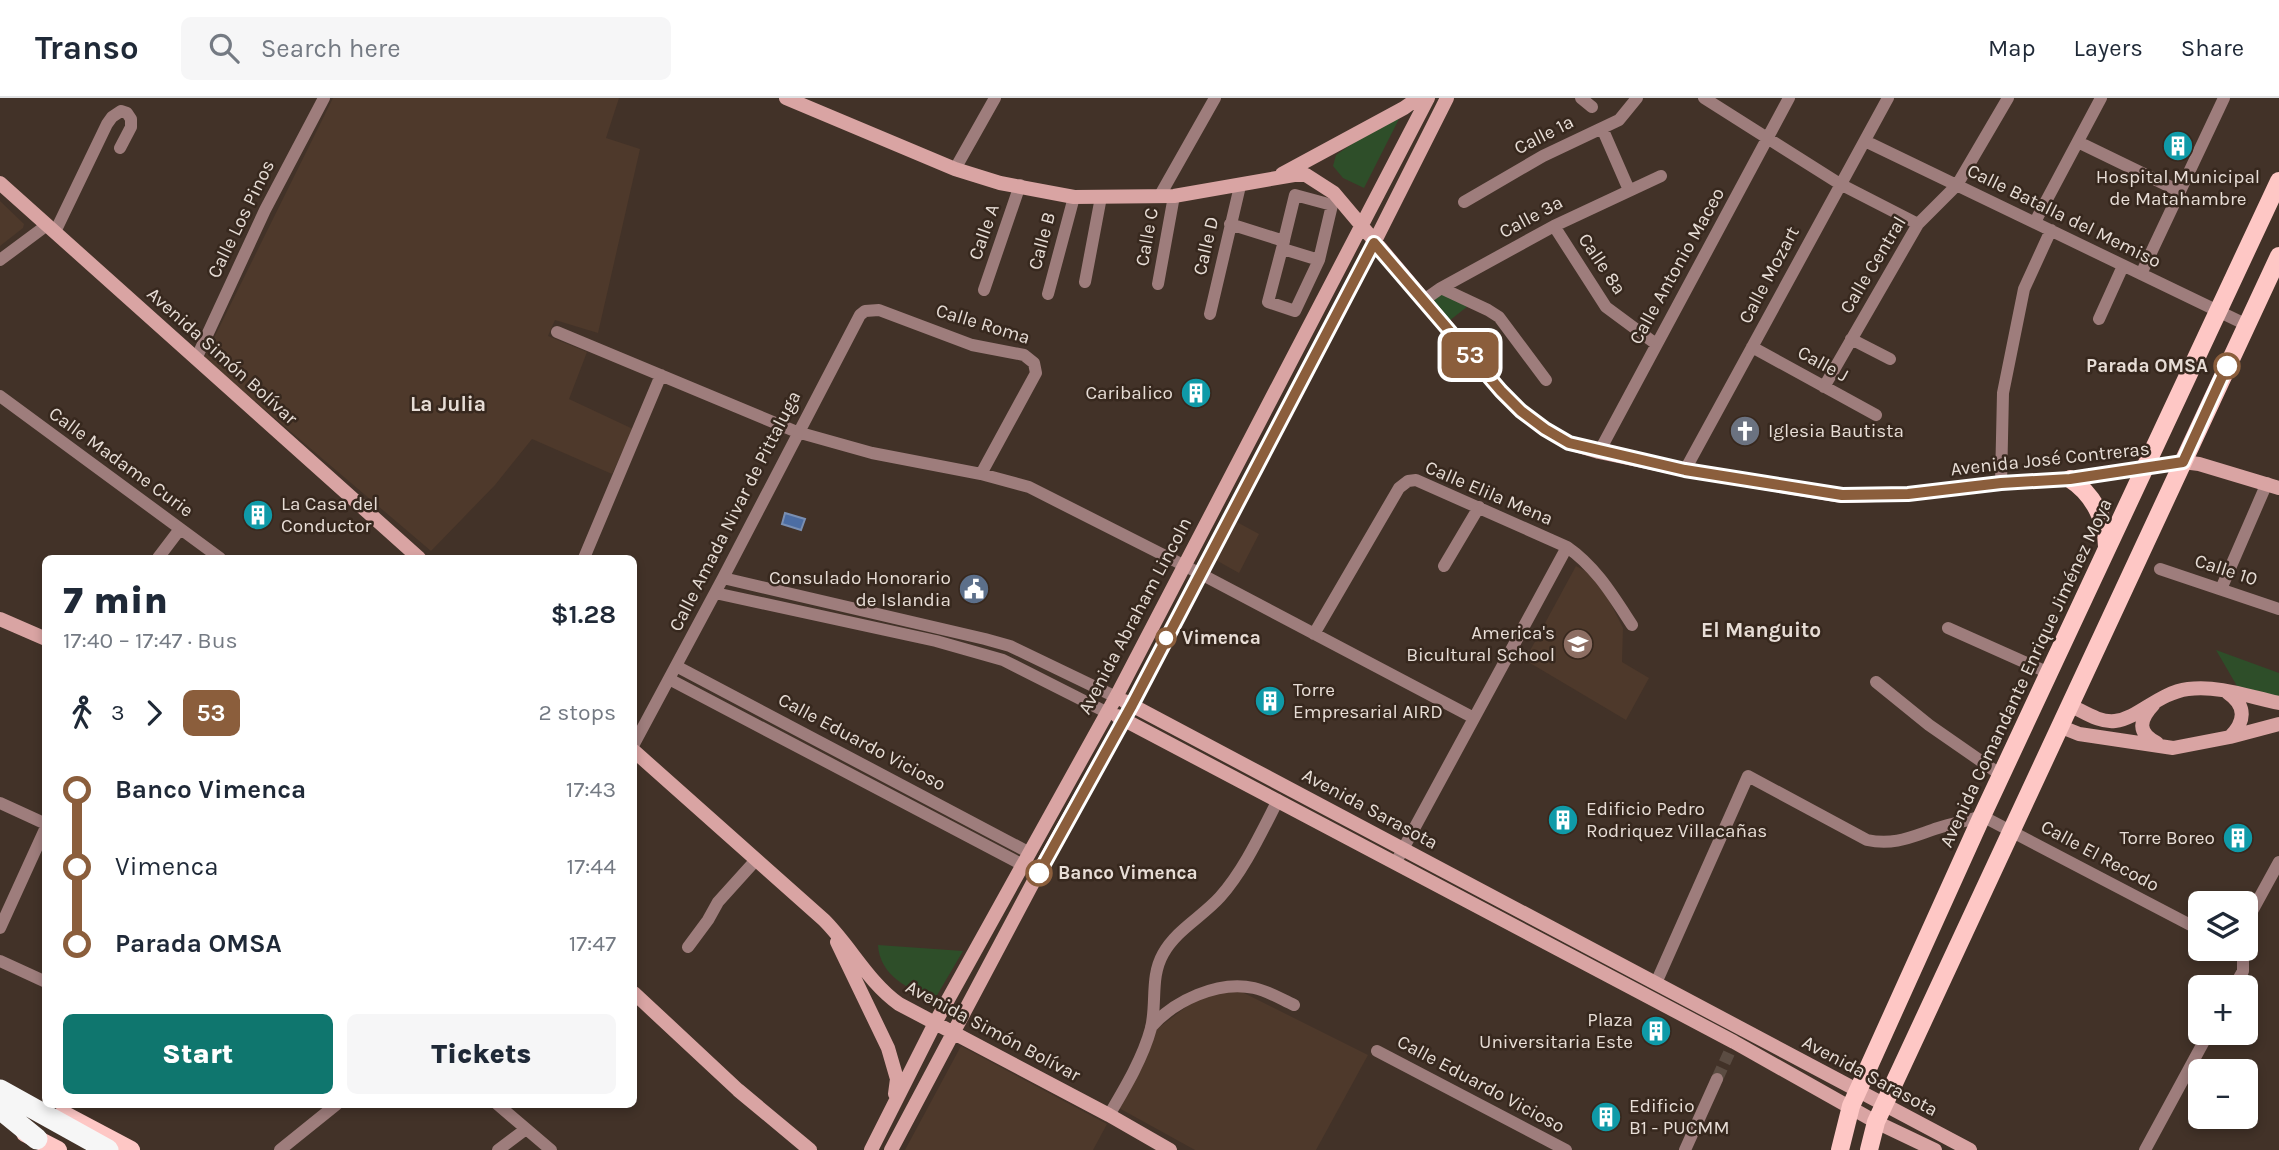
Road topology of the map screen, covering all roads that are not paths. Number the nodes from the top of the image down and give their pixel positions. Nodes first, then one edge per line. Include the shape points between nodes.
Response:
1 (324, 98) edge
2 (786, 98) edge
3 (995, 98) edge
4 (1215, 98) edge
5 (1418, 98) edge
6 (1428, 98) edge
7 (1447, 98) edge
8 (1581, 98) edge
9 (1637, 98) edge
10 (1704, 98) edge
11 (1789, 98) edge
12 (1888, 98) edge
13 (2008, 98) edge
14 (2101, 98) edge
15 (2224, 98) edge
16 (1592, 107) dead end
17 (1602, 128) junction
18 (1768, 140) junction
19 (1865, 141) junction
20 (2077, 142) junction
21 (120, 148) dead end
22 (955, 169) junction
23 (1661, 176) dead end
24 (1275, 178) junction
25 (2279, 181) edge
26 (0, 183) edge
27 (1840, 184) junction
28 (1956, 185) junction
29 (1020, 186) junction
30 (1240, 186) junction
31 (1629, 190) junction
32 (2179, 191) junction
33 (1174, 196) junction
34 (1074, 197) junction
35 (1101, 197) junction
36 (1159, 197) junction
37 (1464, 202) dead end
38 (2035, 222) junction
39 (1917, 224) junction
40 (1230, 225) junction
41 (1361, 226) junction
42 (1554, 226) junction
43 (51, 229) junction
44 (2051, 230) junction
45 (1374, 243) junction
46 (1283, 245) junction
47 (2279, 256) edge
48 (0, 260) edge
49 (1319, 260) junction
50 (2123, 266) junction
51 (2141, 274) junction
52 (1085, 282) dead end
53 (1158, 285) dead end
54 (1441, 288) junction
55 (984, 290) dead end
56 (1048, 294) dead end
57 (1424, 300) junction
58 (879, 310) joint
59 (2218, 312) junction
60 (1210, 314) dead end
61 (2099, 318) dead end
62 (2247, 325) junction
63 (558, 332) dead end
64 (1852, 339) junction
65 (1656, 344) junction
66 (1752, 347) junction
67 (196, 359) junction
68 (1890, 359) dead end
69 (661, 375) junction
70 (1546, 380) dead end
71 (1824, 387) junction
72 (0, 396) edge
73 (1876, 415) dead end
74 (797, 432) junction
75 (1599, 452) junction
76 (2183, 462) junction
77 (2145, 468) junction
78 (1685, 470) junction
79 (981, 474) junction
80 (2070, 479) junction
81 (2001, 483) junction
82 (2273, 486) edge
83 (1479, 507) junction
84 (180, 529) junction
85 (1567, 547) junction
86 (2107, 549) junction
87 (160, 555) edge
88 (216, 555) edge
89 (416, 555) edge
90 (585, 555) edge
91 (1183, 565) junction
92 (1444, 566) dead end
93 (2160, 569) dead end
94 (1199, 573) junction
95 (723, 578) junction
96 (2221, 589) junction
97 (715, 593) junction
98 (815, 599) junction
99 (2279, 608) edge
100 (812, 614) junction
101 (0, 619) edge
102 (1632, 625) dead end
103 (939, 628) junction
104 (1948, 628) dead end
105 (1314, 634) junction
106 (42, 637) edge
107 (936, 641) junction
108 (676, 666) junction
109 (2049, 673) junction
110 (669, 679) junction
111 (1876, 681) dead end
112 (2222, 690) junction
113 (1116, 697) junction
114 (2161, 697) junction
115 (2279, 703) edge
116 (1132, 705) junction
117 (2069, 705) junction
118 (1106, 712) junction
119 (1124, 718) junction
120 (1474, 718) junction
121 (2279, 724) edge
122 (2059, 726) junction
123 (2230, 737) junction
124 (637, 738) edge
125 (2173, 748) junction
126 (637, 754) edge
127 (2001, 775) junction
128 (890, 778) junction
129 (884, 791) junction
130 (1278, 800) junction
131 (0, 803) edge
132 (1982, 816) junction
133 (42, 823) edge
134 (2011, 831) junction
135 (42, 834) edge
136 (1400, 856) junction
137 (1026, 859) junction
138 (755, 861) junction
139 (2279, 862) edge
140 (1042, 867) junction
141 (1478, 898) junction
142 (2258, 900) edge
143 (824, 920) junction
144 (2188, 924) edge
145 (0, 928) edge
146 (688, 947) dead end
147 (0, 961) edge
148 (42, 980) edge
149 (1656, 983) junction
150 (637, 996) edge
151 (1294, 1005) dead end
152 (935, 1023) junction
153 (1151, 1027) junction
154 (953, 1032) junction
155 (2202, 1045) edge
156 (1377, 1051) dead end
157 (1717, 1079) tunnel mouth
158 (0, 1080) edge
159 (0, 1089) edge
160 (1854, 1099) junction
161 (42, 1103) edge
162 (42, 1104) edge
163 (0, 1106) edge
164 (52, 1108) edge
165 (332, 1108) edge
166 (502, 1108) edge
167 (891, 1108) junction
168 (1880, 1114) junction
169 (1109, 1115) junction
170 (0, 1119) edge
171 (526, 1129) junction
172 (37, 1139) junction
173 (58, 1150) edge
174 (88, 1150) edge
175 (108, 1150) edge
176 (131, 1150) edge
177 (280, 1150) edge
178 (498, 1150) edge
179 (551, 1150) edge
180 (810, 1150) edge
181 (871, 1150) edge
182 (891, 1150) edge
183 (1170, 1150) edge
184 (1566, 1150) edge
185 (1685, 1150) edge
186 (1840, 1150) edge
187 (1869, 1150) edge
188 (1935, 1150) edge
189 (1970, 1150) edge
190 (2145, 1150) edge

1 - 67 street, Calle Los Pinos
2 - 22 main road, Avenida José Contreras
3 - 22 street
4 - 36 street
5 - 24 main road
6 - 41 main road, Avenida Abraham Lincoln
7 - 45 main road, Avenida Abraham Lincoln
8 - 16 street
9 - 17 street, Calle 1ª via 1621,119
10 - 18 street
11 - 18 street, Calle Antonio Maceo
12 - 19 street, Calle Mozart
13 - 28 street, Calle Central
14 - 20 street
15 - 32 street
17 - 31 street
17 - 37 street, Calle 1ª
18 - 27 street
18 - 65 street, Calle Antonio Maceo
19 - 27 street, Calle Mozart
19 - 28 street, Calle Batalla del Memiso
20 - 32 street
20 - 38 street
21 - 43 street via 131,127 131,119 121,111 107,124
22 - 29 main road, Avenida José Contreras
23 - 31 street, Calle 3ª
24 - 30 main road, Avenida José Contreras
24 - 41 main road, Avenida José Contreras via 1306,175 1315,180 1334,193
25 - 59 main road, Avenida Comandante Enrique Jiménez Moya
26 - 43 main road, Avenida Simón Bolívar
27 - 39 street
27 - 66 street, Calle Mozart
28 - 38 street, Calle Batalla del Memiso
28 - 39 street, Calle Central
29 - 34 main road, Avenida José Contreras
29 - 55 street, Calle A
30 - 33 main road, Avenida José Contreras
30 - 40 street, Calle D
31 - 42 street, Calle 3ª
32 - 51 street
33 - 36 main road, Avenida José Contreras
33 - 53 street, Calle C
34 - 35 main road, Avenida José Contreras
34 - 56 street, Calle B
35 - 36 main road, Avenida José Contreras
35 - 52 street
38 - 44 street, Calle Batalla del Memiso
39 - 64 street, Calle Central
40 - 46 street
40 - 60 street, Calle D
41 - 45 main road, Avenida José Contreras
41 - 91 main road, Avenida Abraham Lincoln
42 - 54 street, Calle 3ª
42 - 65 street, Calle 8ª via 1606,307
43 - 48 street
43 - 67 main road, Avenida Simón Bolívar
44 - 50 street, Calle Batalla del Memiso
44 - 81 street via 2024,289 2003,393
45 - 57 main road, Avenida José Contreras
45 - 94 main road, Avenida Abraham Lincoln
46 - 49 street
46 - 49 street via 1268,302 1295,311
46 - 49 street via 1295,195 1332,205
47 - 62 main road
50 - 51 street, Calle Batalla del Memiso
50 - 61 street
51 - 59 street, Calle Batalla del Memiso
54 - 57 street, Calle 3ª
54 - 70 street via 1499,317
57 - 75 main road, Avenida José Contreras via 1521,411 1569,443
58 - 74 street, Calle Amada Nivar de Pittaluga via 865,311 856,320
58 - 79 street, Calle Roma via 972,345 1024,355 1034,362 1036,373
59 - 62 street, Calle Batalla del Memiso
59 - 77 main road, Avenida Comandante Enrique Jiménez Moya
62 - 76 main road
63 - 69 street
64 - 68 street
64 - 71 street, Calle Central
65 - 75 street, Calle Antonio Maceo
66 - 71 street, Calle J
66 - 78 street, Calle Mozart
67 - 89 main road, Avenida Simón Bolívar
69 - 74 street
69 - 90 street
71 - 73 street, Calle J
72 - 84 street, Calle Madame Curie
74 - 79 street via 873,453
74 - 95 street, Calle Amada Nivar de Pittaluga
75 - 78 main road, Avenida José Contreras
76 - 77 main road, Avenida José Contreras
76 - 82 main road, Avenida José Contreras
76 - 117 main road
77 - 80 main road, Avenida José Contreras
77 - 86 main road, Avenida Comandante Enrique Jiménez Moya
78 - 81 main road, Avenida José Contreras via 1842,495 1908,494
79 - 91 street via 1029,487
80 - 81 main road, Avenida José Contreras
80 - 86 main road via 2098,510
82 - 96 street
83 - 85 street, Calle Elila Mena
83 - 92 street
83 - 105 street, Calle Elila Mena via 1422,481 1408,481 1399,488
84 - 87 street
84 - 88 street, Calle Madame Curie
85 - 102 street, Calle Elila Mena via 1607,586
85 - 120 street
86 - 109 main road, Avenida Comandante Enrique Jiménez Moya
91 - 94 street
91 - 113 main road, Avenida Abraham Lincoln
93 - 96 street, Calle 10
94 - 105 street
94 - 116 main road, Avenida Abraham Lincoln
95 - 97 street, Calle Amada Nivar de Pittaluga
95 - 98 street, Avenida Sarasota
96 - 99 street, Calle 10
97 - 100 street, Avenida Sarasota
97 - 108 street, Calle Amada Nivar de Pittaluga
98 - 100 street
98 - 103 street, Avenida Sarasota
100 - 107 street, Avenida Sarasota
101 - 106 main road
103 - 107 street
103 - 113 street, Avenida Sarasota via 1010,646
104 - 109 street
105 - 120 street
107 - 118 street, Avenida Sarasota via 1003,660
108 - 110 street, Calle Amada Nivar de Pittaluga
108 - 128 street, Calle Eduardo Vicioso
109 - 127 main road, Avenida Comandante Enrique Jiménez Moya
110 - 124 street, Calle Amada Nivar de Pittaluga
110 - 129 street, Calle Eduardo Vicioso
111 - 127 street
112 - 114 main road via 2189,689
112 - 115 main road
112 - 123 main road via 2242,710 2242,722
113 - 116 main road, Avenida Sarasota
113 - 118 main road, Avenida Abraham Lincoln
114 - 117 main road via 2113,721
114 - 125 main road via 2143,717 2141,727 2148,739
116 - 119 main road, Avenida Abraham Lincoln
116 - 136 main road, Avenida Sarasota
117 - 122 main road
118 - 119 main road, Avenida Sarasota
118 - 137 main road, Avenida Abraham Lincoln
119 - 130 main road, Avenida Sarasota
119 - 140 main road, Avenida Abraham Lincoln
120 - 136 street
121 - 123 main road
122 - 125 main road via 2079,734
122 - 134 main road
123 - 125 main road
126 - 138 main road, Avenida Simón Bolívar
127 - 132 main road, Avenida Comandante Enrique Jiménez Moya
128 - 129 street
128 - 137 street, Calle Eduardo Vicioso
129 - 137 street, Calle Eduardo Vicioso
130 - 136 main road, Avenida Sarasota
130 - 153 street via 1227,888 1174,938 1162,956 1154,978
131 - 133 street
132 - 134 street, Calle El Recodo
132 - 149 street via 1917,837 1881,843 1867,840 1748,776
132 - 160 main road, Avenida Comandante Enrique Jiménez Moya
134 - 144 street, Calle El Recodo
134 - 168 main road
135 - 145 street
136 - 141 main road, Avenida Sarasota
137 - 140 main road
137 - 152 main road, Avenida Abraham Lincoln
138 - 143 main road, Avenida Simón Bolívar
138 - 146 street via 718,902
139 - 142 street
140 - 154 main road, Avenida Abraham Lincoln
141 - 149 main road, Avenida Sarasota
141 - 160 main road, Avenida Sarasota via 1732,1047
143 - 152 main road, Avenida Simón Bolívar via 886,995
143 - 167 main road via 895,1066
147 - 148 street
149 - 160 main road, Avenida Sarasota
150 - 180 main road
151 - 153 street via 1254,988 1217,989 1169,1010
152 - 154 main road, Avenida Simón Bolívar
152 - 167 main road, Avenida Abraham Lincoln
153 - 169 street
154 - 169 main road, Avenida Simón Bolívar
154 - 182 main road, Avenida Abraham Lincoln
155 - 190 street
156 - 184 street, Calle Eduardo Vicioso
157 - 185 street
158 - 161 main road
159 - 162 highway
159 - 175 highway
160 - 168 main road, Avenida Sarasota
160 - 186 main road, Avenida Comandante Enrique Jiménez Moya
163 - 172 highway
163 - 174 highway
164 - 176 main road
165 - 177 street
166 - 171 street
167 - 181 main road, Avenida Abraham Lincoln
168 - 187 main road
168 - 188 main road, Avenida Sarasota
168 - 189 main road, Avenida Sarasota
169 - 183 main road, Avenida Simón Bolívar
170 - 172 main road
171 - 178 street
171 - 179 street
172 - 173 main road

